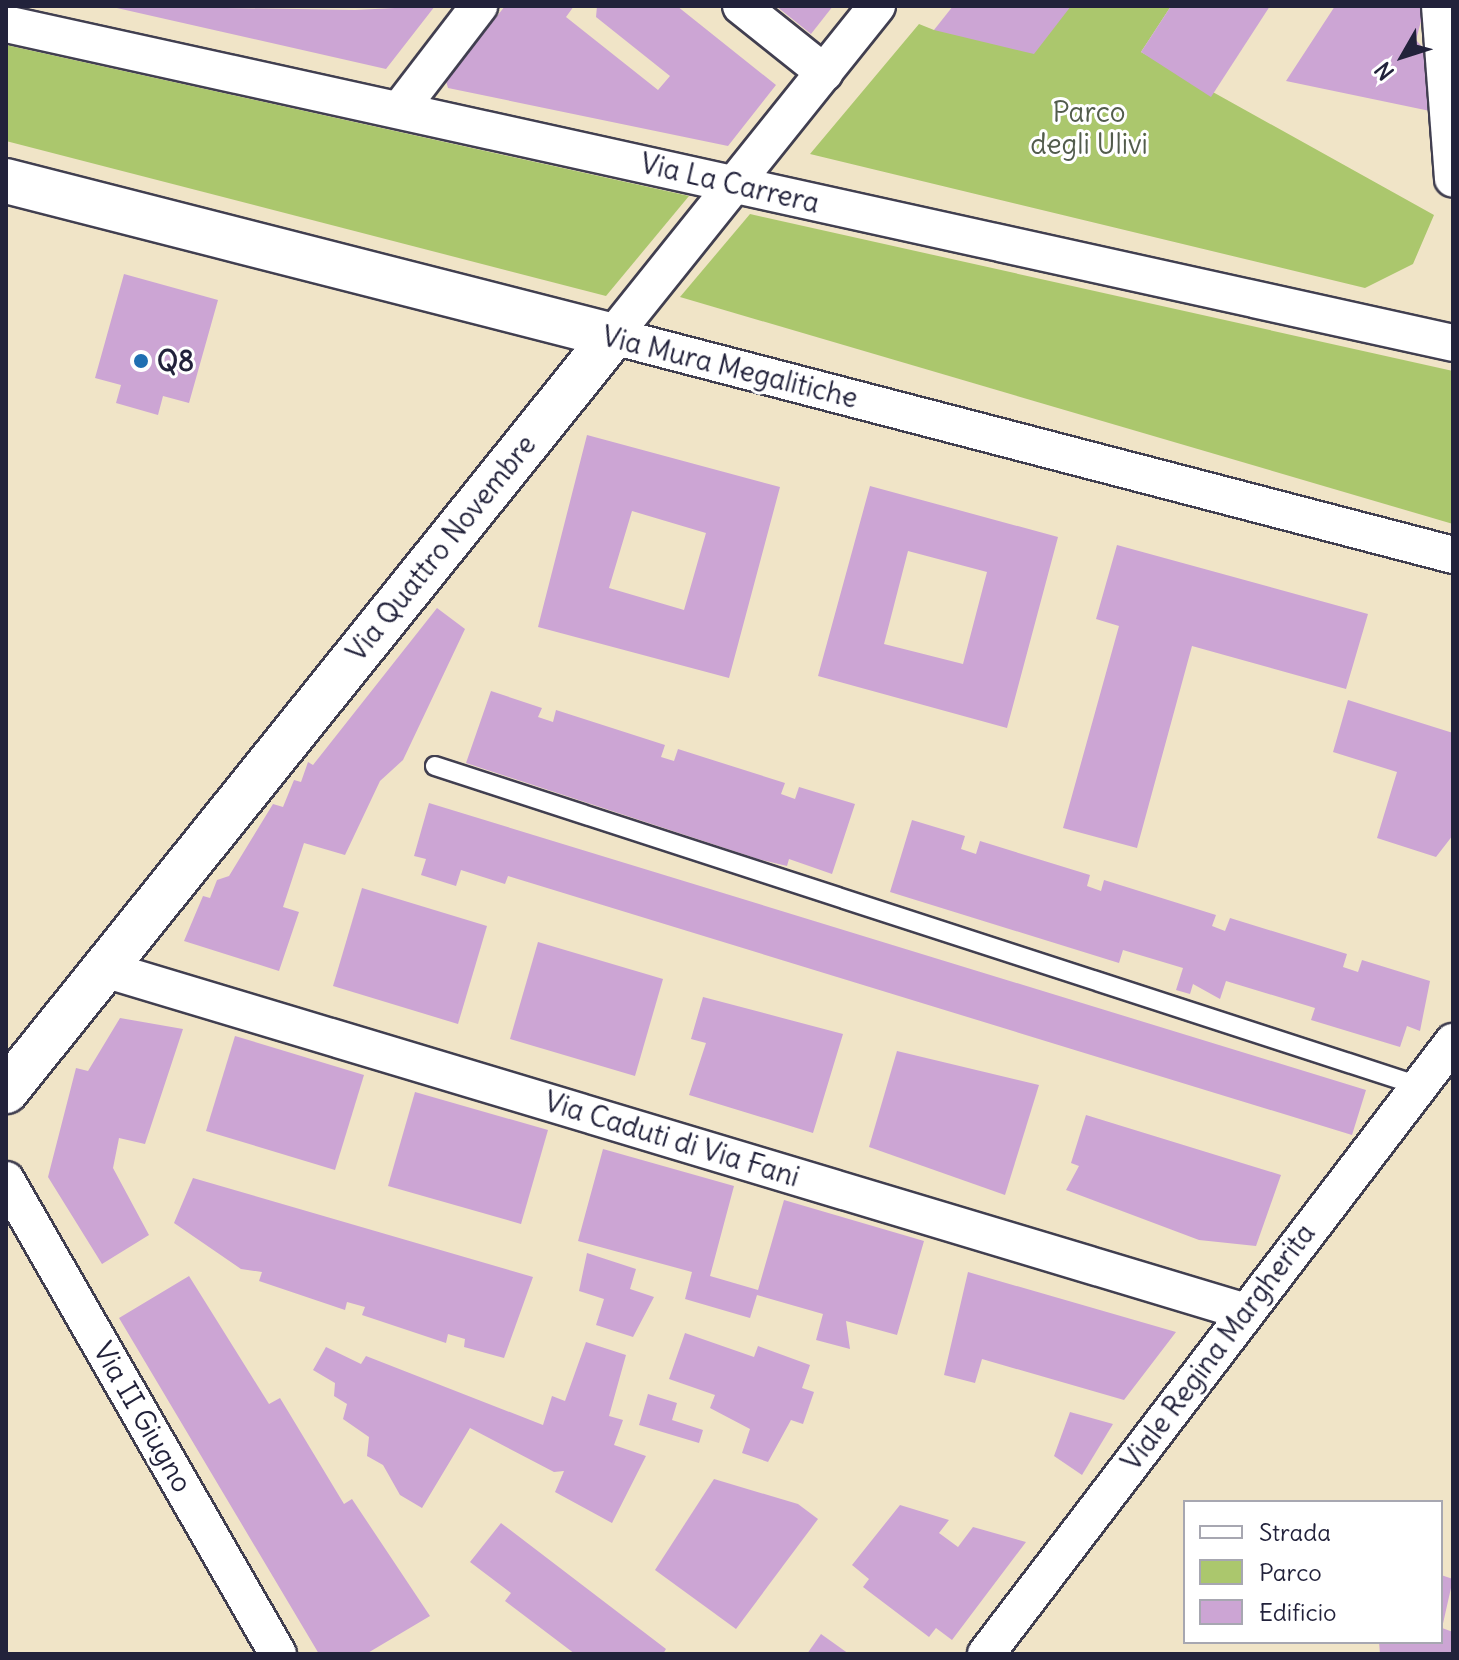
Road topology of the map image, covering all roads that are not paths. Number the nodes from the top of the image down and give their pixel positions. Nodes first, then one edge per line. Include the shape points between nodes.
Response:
1 (9, 6) edge
2 (479, 6) edge
3 (741, 6) edge
4 (877, 6) edge
5 (6, 23) edge
6 (1445, 23) edge
7 (825, 73) junction
8 (400, 109) junction
9 (1453, 179) edge
10 (6, 181) edge
11 (738, 185) junction
12 (613, 336) junction
13 (1453, 343) edge
14 (1453, 555) edge
15 (435, 766) dead end
16 (101, 968) junction
17 (1453, 1042) edge
18 (1419, 1086) junction
19 (6, 1091) edge
20 (6, 1180) edge
21 (1243, 1311) junction
22 (278, 1654) edge
23 (986, 1654) edge

1 - 5 street
2 - 8 street
3 - 7 street
4 - 7 street, Via Quattro Novembre
5 - 8 street, Via La Carrera
6 - 9 street
7 - 11 street, Via Quattro Novembre
8 - 11 street, Via La Carrera
10 - 12 main road, Via Mura Megalitiche
11 - 12 street, Via Quattro Novembre
11 - 13 street, Via La Carrera
12 - 14 street, Via Mura Megalitiche
12 - 16 main road, Via Quattro Novembre
15 - 18 lane
16 - 19 main road, Via Quattro Novembre
16 - 21 street, Via Caduti di Via Fani
17 - 18 street, Viale Regina Margherita
18 - 21 street, Viale Regina Margherita
20 - 22 street, Via II Giugno
21 - 23 street, Viale Regina Margherita

